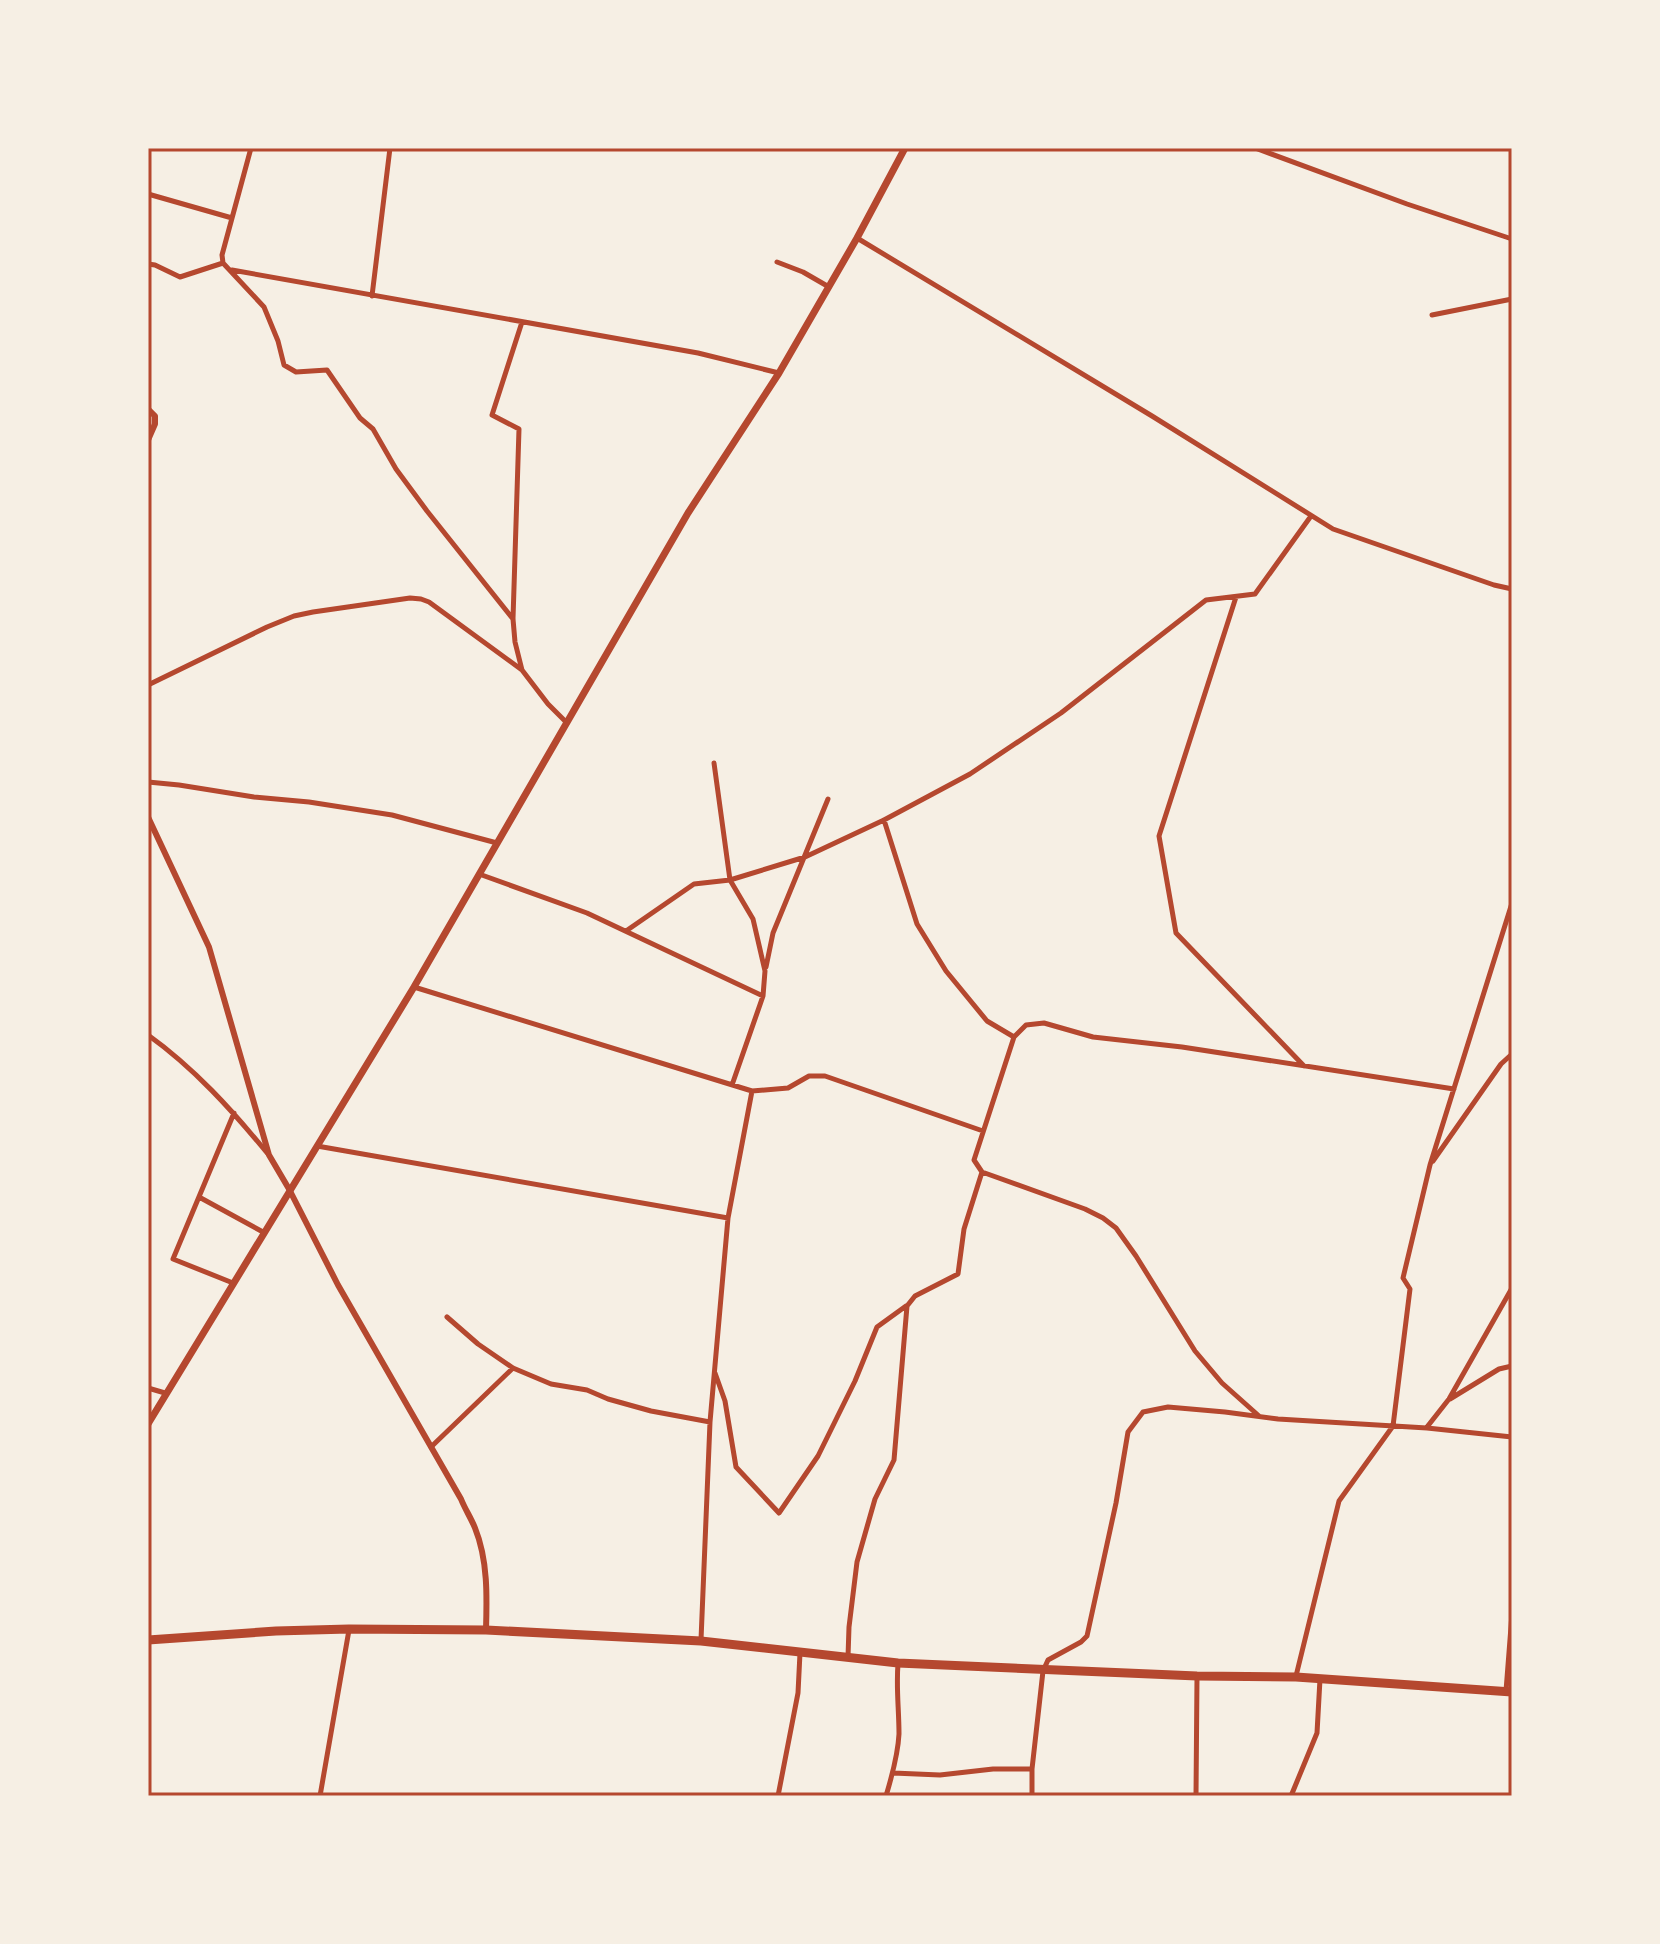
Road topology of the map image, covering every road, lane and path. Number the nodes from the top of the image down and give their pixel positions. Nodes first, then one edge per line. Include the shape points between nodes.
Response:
1 (251, 148) edge
2 (390, 148) edge
3 (905, 148) edge
4 (1255, 148) edge
5 (148, 194) edge
6 (232, 218) junction
7 (857, 238) junction
8 (1512, 239) edge
9 (777, 262) dead end
10 (148, 264) edge
11 (225, 265) junction
12 (829, 287) junction
13 (372, 296) junction
14 (1512, 299) edge
15 (1432, 315) dead end
16 (522, 322) junction
17 (779, 373) junction
18 (148, 409) edge
19 (148, 440) edge
20 (1311, 516) junction
21 (1512, 589) edge
22 (1236, 596) junction
23 (513, 619) junction
24 (522, 670) junction
25 (148, 685) edge
26 (567, 723) junction
27 (714, 763) dead end
28 (148, 782) edge
29 (828, 799) dead end
30 (148, 817) edge
31 (884, 820) junction
32 (497, 843) junction
33 (805, 857) junction
34 (479, 874) junction
35 (730, 880) junction
36 (1512, 903) edge
37 (626, 931) junction
38 (765, 971) junction
39 (414, 987) junction
40 (763, 996) junction
41 (148, 1035) edge
42 (1014, 1037) junction
43 (1512, 1054) edge
44 (1305, 1066) junction
45 (732, 1085) junction
46 (1454, 1089) junction
47 (752, 1091) junction
48 (234, 1113) junction
49 (983, 1131) junction
50 (317, 1146) junction
51 (269, 1155) junction
52 (1430, 1165) junction
53 (982, 1172) junction
54 (289, 1189) junction
55 (199, 1197) junction
56 (728, 1218) junction
57 (263, 1232) junction
58 (233, 1283) junction
59 (1512, 1288) edge
60 (907, 1306) junction
61 (447, 1317) dead end
62 (1512, 1366) edge
63 (513, 1368) junction
64 (714, 1370) junction
65 (148, 1388) edge
66 (165, 1393) junction
67 (1449, 1399) junction
68 (1259, 1416) junction
69 (710, 1422) junction
70 (148, 1424) edge
71 (1393, 1426) junction
72 (1427, 1428) junction
73 (1512, 1437) edge
74 (431, 1447) junction
75 (1512, 1614) edge
76 (349, 1629) junction
77 (486, 1630) junction
78 (148, 1640) edge
79 (701, 1641) junction
80 (800, 1652) junction
81 (848, 1657) junction
82 (898, 1663) junction
83 (1043, 1671) junction
84 (1197, 1676) junction
85 (1296, 1677) junction
86 (1320, 1679) junction
87 (1509, 1692) edge
88 (1032, 1769) junction
89 (893, 1773) junction
90 (320, 1796) edge
91 (778, 1796) edge
92 (886, 1796) edge
93 (1032, 1796) edge
94 (1196, 1796) edge
95 (1291, 1796) edge

1 - 6 street
2 - 13 street
3 - 7 main road
4 - 8 street
5 - 6 street
6 - 11 street via 222,255
7 - 12 main road
7 - 20 street
9 - 12 street
10 - 11 street via 180,277
11 - 13 street via 234,271
11 - 23 street via 264,307 284,365 296,372 327,370 427,511
12 - 17 main road
13 - 16 street
14 - 15 street
16 - 17 street
16 - 23 street via 492,415 519,429
17 - 26 main road via 688,513
18 - 19 street via 155,424
20 - 21 street via 1333,529
20 - 22 street via 1255,594
22 - 31 street via 1206,600 1061,713 970,774
22 - 44 street via 1159,836 1176,933
23 - 24 street
24 - 25 street via 429,602 410,598 294,616
24 - 26 street
26 - 32 main road
27 - 35 street
28 - 32 street via 392,815
29 - 33 street
30 - 51 street via 209,947
31 - 33 street
31 - 42 street via 917,924 987,1021
32 - 34 main road
33 - 35 street
33 - 38 street via 773,933
34 - 37 street
34 - 39 main road
35 - 37 street via 694,884
35 - 38 street via 753,919
36 - 46 street
37 - 40 street
38 - 40 street
39 - 45 street
39 - 50 main road
40 - 45 street
41 - 48 street via 175,1054
42 - 44 street via 1026,1025 1044,1023 1093,1037
42 - 49 street
43 - 52 street
44 - 46 street
45 - 47 street
46 - 52 street
47 - 49 street via 788,1088 809,1076 825,1076
47 - 56 street
48 - 51 street
48 - 55 street
49 - 53 street via 974,1160
50 - 54 main road
50 - 56 street
51 - 54 street
52 - 71 street via 1403,1278 1410,1289
53 - 60 street via 964,1229 958,1274 915,1296
53 - 68 street via 1085,1209 1116,1228 1195,1351
54 - 57 main road
54 - 74 street
55 - 57 street
55 - 58 street via 173,1259
56 - 64 street
57 - 58 main road
58 - 66 main road
59 - 67 street
60 - 64 street via 877,1327 818,1456 779,1513 736,1467
60 - 81 street via 894,1460 875,1499 857,1562
61 - 63 street
62 - 67 street
63 - 69 street via 551,1384
63 - 74 street
64 - 69 street
65 - 66 street
66 - 70 main road
67 - 72 street
68 - 71 street
68 - 83 street via 1168,1407 1143,1412 1128,1432 1087,1636 1048,1660
69 - 79 street
71 - 72 street
71 - 85 street via 1339,1501
72 - 73 street
74 - 77 street via 476,1531 484,1566
75 - 87 street
76 - 77 highway
76 - 78 highway
76 - 90 street
77 - 79 highway
79 - 80 highway
80 - 81 highway
80 - 91 street via 798,1693
81 - 82 highway
82 - 83 highway
82 - 89 street via 899,1737
83 - 84 highway
83 - 88 street
84 - 85 highway
84 - 94 street
85 - 86 highway
86 - 87 highway
86 - 95 street via 1317,1733
88 - 89 street
88 - 93 street
89 - 92 street

